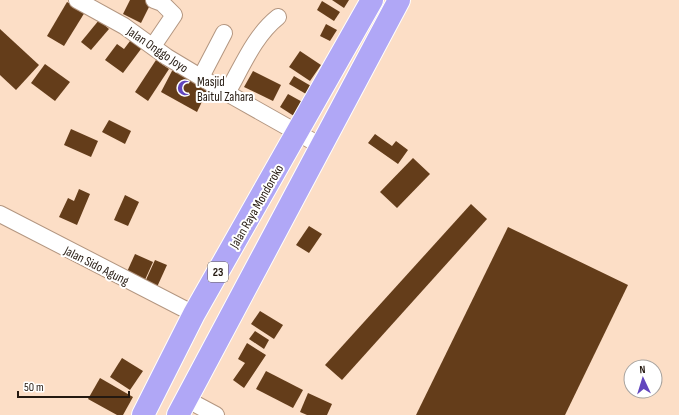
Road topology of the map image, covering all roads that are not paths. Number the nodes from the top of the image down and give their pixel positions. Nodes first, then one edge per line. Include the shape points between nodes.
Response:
1 (77, 0) edge
2 (154, 0) edge
3 (372, 0) edge
4 (399, 0) edge
5 (278, 17) dead end
6 (224, 33) dead end
7 (153, 46) junction
8 (201, 77) junction
9 (228, 93) junction
10 (298, 133) junction
11 (321, 146) junction
12 (0, 214) edge
13 (194, 314) junction
14 (182, 407) edge
15 (143, 415) edge
16 (216, 415) edge

1 - 7 street, Jalan Onggo Joyo via 124,26
2 - 7 street via 174,15
3 - 10 highway, Jalan Raya Mondoroko / 23
4 - 11 highway, 23
5 - 9 street via 260,35
6 - 8 street
7 - 8 street, Jalan Onggo Joyo
8 - 9 street, Jalan Onggo Joyo
9 - 10 street, Jalan Onggo Joyo
10 - 11 street, Jalan Onggo Joyo
10 - 13 highway, Jalan Raya Mondoroko / 23
11 - 14 highway, 23
12 - 13 street, Jalan Sido Agung
13 - 15 highway, Jalan Raya Mondoroko / 23
14 - 16 street

